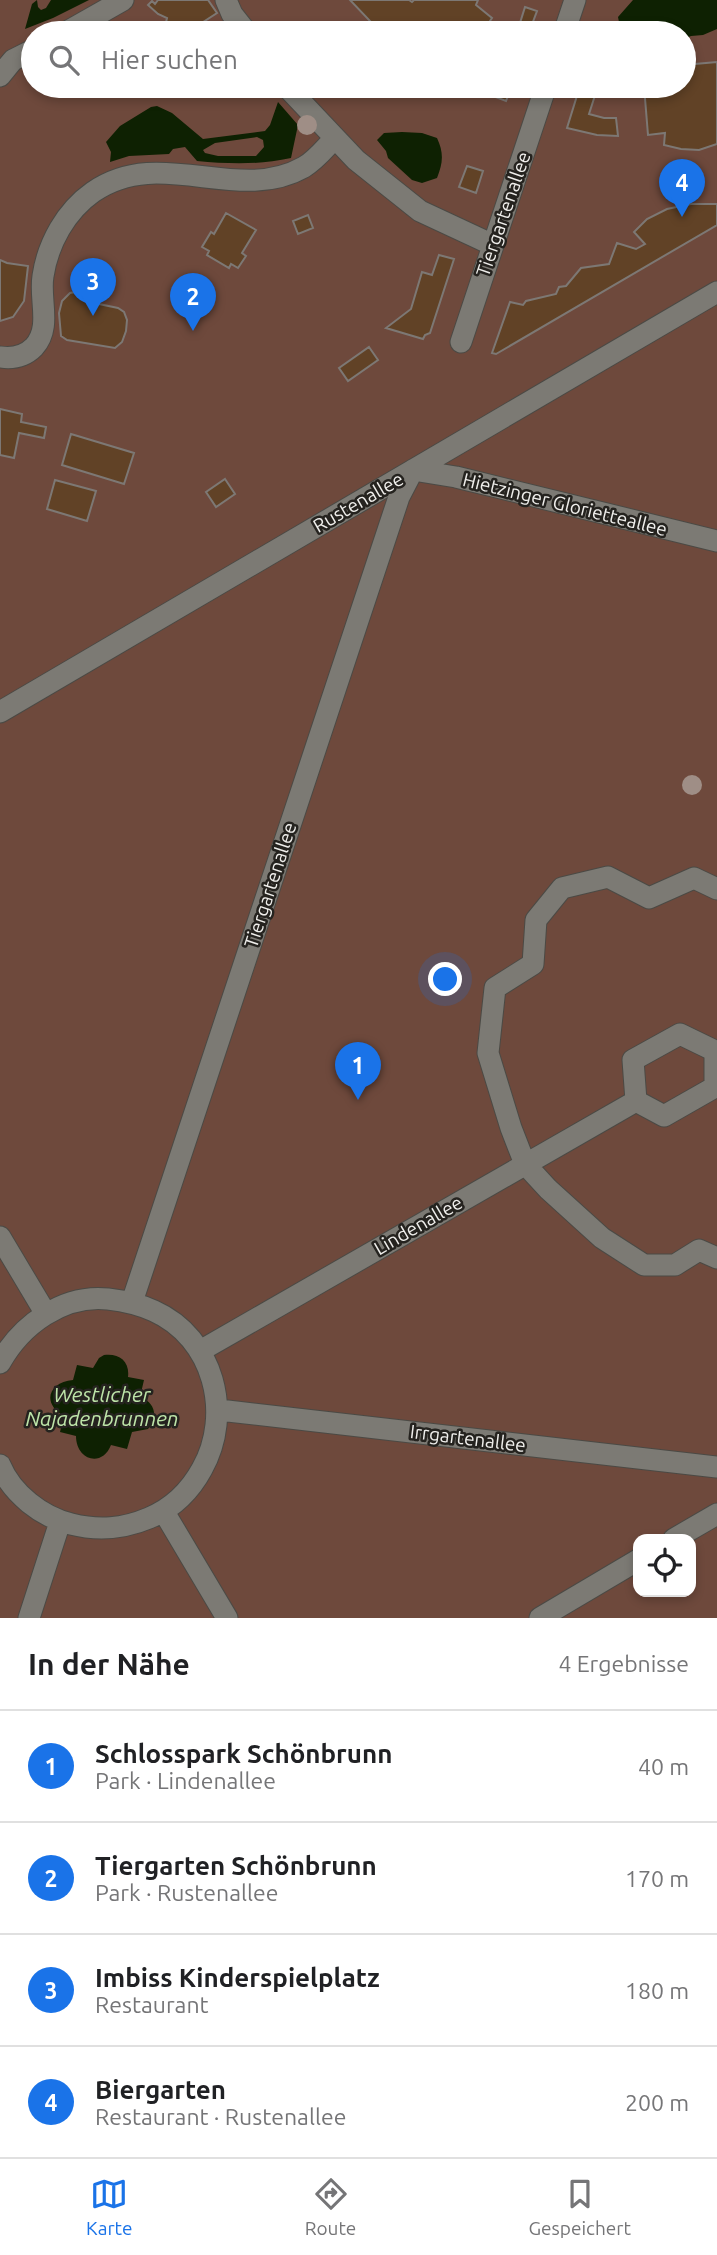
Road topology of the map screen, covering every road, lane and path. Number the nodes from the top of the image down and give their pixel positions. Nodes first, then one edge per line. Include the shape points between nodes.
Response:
1 (122, 0) edge
2 (226, 0) edge
3 (575, 0) edge
4 (86, 21) edge
5 (238, 21) edge
6 (568, 21) edge
7 (21, 56) edge
8 (0, 76) edge
9 (297, 98) edge
10 (542, 98) edge
11 (335, 138) junction
12 (493, 246) junction
13 (717, 292) edge
14 (461, 342) dead end
15 (0, 357) edge
16 (413, 470) junction
17 (717, 541) edge
18 (0, 712) edge
19 (717, 889) edge
20 (716, 1050) edge
21 (636, 1101) junction
22 (525, 1164) junction
23 (0, 1237) edge
24 (717, 1258) edge
25 (132, 1302) junction
26 (46, 1314) junction
27 (200, 1350) junction
28 (0, 1363) edge
29 (219, 1410) junction
30 (717, 1467) edge
31 (0, 1468) edge
32 (163, 1512) junction
33 (717, 1514) edge
34 (60, 1521) junction
35 (683, 1534) edge
36 (633, 1563) edge
37 (29, 1618) edge
38 (227, 1618) edge
39 (540, 1618) edge

1 - 4 street
2 - 5 street
3 - 6 street
7 - 8 street
9 - 11 street
10 - 12 street, Tiergartenallee
11 - 12 street via 420,211
11 - 15 street via 308,165 270,178 135,173 93,192 69,214 47,257 42,278 42,338 22,356
12 - 14 street, Tiergartenallee
13 - 16 street, Rustenallee
16 - 17 street, Hietzinger Glorietteallee
16 - 18 street, Rustenallee
16 - 25 street, Tiergartenallee via 399,497
19 - 22 street via 694,878 649,898 608,877 562,888 536,920 533,964 495,988 488,1053
20 - 21 street via 715,1087 664,1116
20 - 21 street via 680,1034 633,1060
21 - 22 street, Lindenallee
22 - 24 street via 602,1238 644,1265 675,1265 699,1250
22 - 27 street, Lindenallee
23 - 26 street
25 - 26 street via 88,1299
25 - 27 street via 178,1326
26 - 28 street via 20,1334
27 - 29 street via 215,1385
29 - 30 street, Irrgartenallee
29 - 32 street via 212,1452 192,1488
31 - 34 street via 20,1494
32 - 34 street via 112,1529
32 - 38 street
33 - 35 street
34 - 37 street
36 - 39 street

